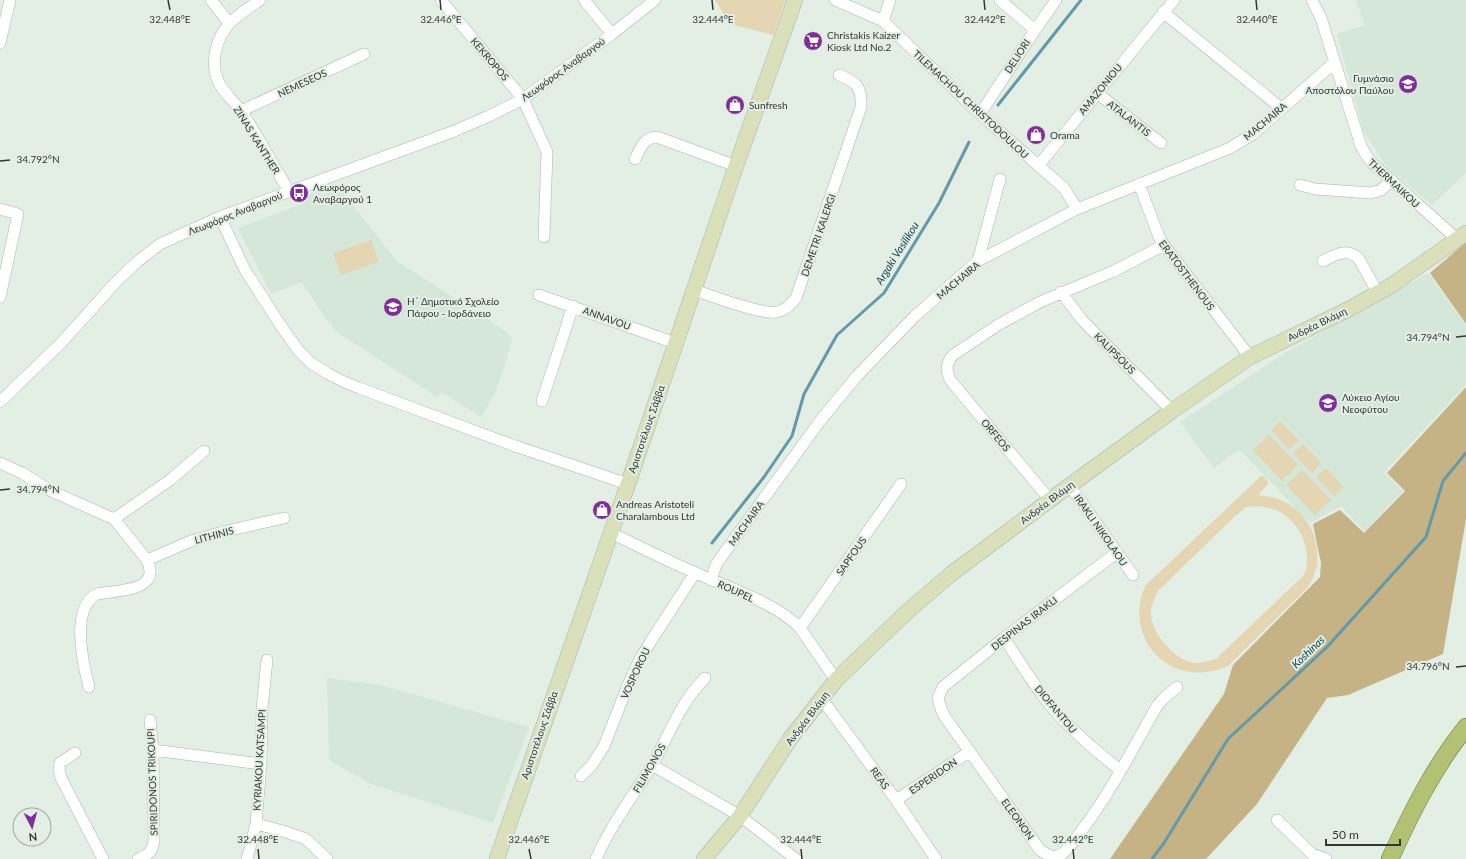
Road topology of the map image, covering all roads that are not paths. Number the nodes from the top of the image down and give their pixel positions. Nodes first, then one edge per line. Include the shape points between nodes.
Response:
1 (10, 0) edge
2 (211, 0) edge
3 (260, 0) edge
4 (442, 0) edge
5 (584, 0) edge
6 (655, 0) edge
7 (796, 0) edge
8 (835, 0) edge
9 (890, 0) edge
10 (1000, 0) edge
11 (1056, 0) edge
12 (1174, 0) edge
13 (1312, 0) edge
14 (1163, 12) junction
15 (883, 21) junction
16 (229, 23) junction
17 (1035, 30) junction
18 (612, 34) junction
19 (0, 43) edge
20 (364, 54) dead end
21 (1335, 62) junction
22 (839, 75) dead end
23 (1097, 93) junction
24 (523, 99) junction
25 (1281, 108) junction
26 (241, 111) junction
27 (980, 114) junction
28 (1160, 143) dead end
29 (636, 159) dead end
30 (736, 166) junction
31 (1038, 166) junction
32 (1000, 179) dead end
33 (1392, 181) junction
34 (1139, 184) junction
35 (1300, 185) dead end
36 (289, 191) junction
37 (0, 209) edge
38 (1077, 209) junction
39 (220, 217) junction
40 (1462, 236) edge
41 (544, 237) dead end
42 (1164, 245) junction
43 (978, 261) junction
44 (1323, 261) dead end
45 (694, 290) junction
46 (1061, 292) junction
47 (1378, 293) junction
48 (539, 295) dead end
49 (0, 297) edge
50 (573, 306) junction
51 (675, 343) junction
52 (1250, 357) junction
53 (542, 401) dead end
54 (0, 402) edge
55 (1172, 411) junction
56 (204, 451) dead end
57 (1, 465) edge
58 (628, 484) junction
59 (901, 484) dead end
60 (1070, 486) junction
61 (1050, 500) junction
62 (284, 518) dead end
63 (114, 519) junction
64 (611, 533) junction
65 (1116, 553) junction
66 (146, 560) junction
67 (695, 573) junction
68 (1133, 575) dead end
69 (711, 580) junction
70 (800, 628) junction
71 (1004, 638) junction
72 (267, 660) dead end
73 (705, 678) dead end
74 (836, 680) junction
75 (89, 687) dead end
76 (1177, 687) dead end
77 (938, 698) joint
78 (822, 699) junction
79 (150, 720) dead end
80 (1466, 727) edge
81 (153, 750) junction
82 (969, 752) junction
83 (75, 753) dead end
84 (261, 764) junction
85 (652, 765) junction
86 (1120, 770) junction
87 (581, 776) dead end
88 (896, 800) junction
89 (740, 816) junction
90 (1277, 820) dead end
91 (256, 824) junction
92 (1310, 856) edge
93 (103, 859) edge
94 (138, 859) edge
95 (247, 859) edge
96 (327, 859) edge
97 (497, 859) edge
98 (596, 859) edge
99 (704, 859) edge
100 (796, 859) edge
101 (936, 859) edge
102 (1326, 859) edge
103 (1390, 859) edge

1 - 19 street
2 - 16 street
3 - 16 street
4 - 24 street, KEKROPOS
5 - 18 street
6 - 18 street, Λεωφόρος Αναβαργού
7 - 30 street, Αριστοτέλους Σάββα
8 - 15 street, TILEMACHOU CHRISTODOULOU
9 - 15 street
10 - 17 street
11 - 17 street, DELIORI
12 - 14 street, AMAZONIOU
13 - 21 street, THERMAIKOU via 1321,18
14 - 23 street, AMAZONIOU
14 - 25 street
15 - 27 street, TILEMACHOU CHRISTODOULOU
16 - 26 street, ZINAS KANTHER via 219,38 214,67 218,81
17 - 27 street, DELIORI
18 - 24 street, Λεωφόρος Αναβαργού
20 - 26 street, NEMESEOS
21 - 25 street, MACHAIRA
21 - 33 street, THERMAIKOU via 1361,146 1372,163
22 - 45 street, DEMETRI KALERGI via 853,81 857,86 861,107 792,304 776,312 763,312
23 - 28 street, ATALANTIS
23 - 31 street, AMAZONIOU
24 - 36 street, Λεωφόρος Αναβαργού via 452,132
24 - 41 street, KEKROPOS via 547,152
25 - 34 street, MACHAIRA via 1253,134 1230,148
26 - 36 street, ZINAS KANTHER
27 - 31 street, TILEMACHOU CHRISTODOULOU
29 - 30 street via 646,139 657,137
30 - 45 street, Αριστοτέλους Σάββα
31 - 38 street, TILEMACHOU CHRISTODOULOU via 1064,188
32 - 43 street
33 - 35 street via 1381,190 1372,193 1325,190
33 - 40 street, THERMAIKOU
34 - 38 street, MACHAIRA
34 - 42 street, ERATOSTHENOUS
36 - 39 street, Λεωφόρος Αναβαργού
37 - 49 street via 18,214
38 - 43 street, MACHAIRA
39 - 54 street, Λεωφόρος Αναβαργού via 160,244 137,262 62,342
39 - 58 street via 245,270 298,350 311,363 359,388
40 - 47 street, Ανδρέα Βλάμη
42 - 46 street via 1114,271
42 - 52 street, ERATOSTHENOUS
43 - 69 street, MACHAIRA via 915,316 857,376 820,421 722,556
44 - 47 street via 1338,254 1350,253 1359,259
45 - 51 street, Αριστοτέλους Σάββα
46 - 55 street, KALIPSOUS via 1082,320
46 - 61 street, ORFEOS via 998,325 953,355 948,360 946,368 951,381
47 - 52 street, Ανδρέα Βλάμη
48 - 50 street, ANNAVOU
50 - 51 street, ANNAVOU
50 - 53 street
51 - 58 street, Αριστοτέλους Σάββα
52 - 55 street, Ανδρέα Βλάμη
55 - 60 street, Ανδρέα Βλάμη
56 - 63 street via 170,480
57 - 63 street
58 - 64 street, Αριστοτέλους Σάββα
59 - 70 street, SAPFOUS
60 - 61 street, Ανδρέα Βλάμη
60 - 65 street, IRAKLI NIKOLAOU
61 - 74 street, Ανδρέα Βλάμη via 951,574
62 - 66 street, LITHINIS via 192,541
63 - 66 street
64 - 67 street, ROUPEL
64 - 97 street, Αριστοτέλους Σάββα
65 - 68 street, IRAKLI NIKOLAOU
65 - 71 street, DESPINAS IRAKLI
66 - 75 street via 151,571 148,580 129,589 92,596 85,606 80,630 83,664
67 - 69 street, ROUPEL
67 - 87 street, VOSPOROU via 650,640 628,685 604,746 592,765
69 - 70 street, ROUPEL via 771,607
70 - 74 street, ROUPEL
71 - 77 street, DESPINAS IRAKLI via 943,687
71 - 86 street, DIOFANTOU via 1045,700 1097,752
72 - 84 street, KYRIAKOU KATSAMPI via 262,709
73 - 85 street, FILIMONOS via 683,705
74 - 78 street, Ανδρέα Βλάμη
76 - 86 street, ELEONON via 1160,702
77 - 82 street, ELEONON via 945,717
78 - 88 street, REAS
78 - 89 street, Ανδρέα Βλάμη via 790,739
79 - 81 street, SPIRIDONOS TRIKOUPI
80 - 103 main road via 1424,790
81 - 84 street
81 - 94 street, SPIRIDONOS TRIKOUPI via 154,841 150,853
82 - 86 street, ELEONON via 1040,850 1051,856 1062,854 1069,847 1090,819
82 - 88 street, ESPERIDON
83 - 93 street via 60,763 62,778
84 - 91 street, KYRIAKOU KATSAMPI
85 - 89 street
85 - 98 street, FILIMONOS
88 - 101 street, REAS
89 - 99 street, Ανδρέα Βλάμη
89 - 100 street
90 - 92 street
91 - 95 street, KYRIAKOU KATSAMPI
91 - 96 street via 306,839
92 - 102 street

